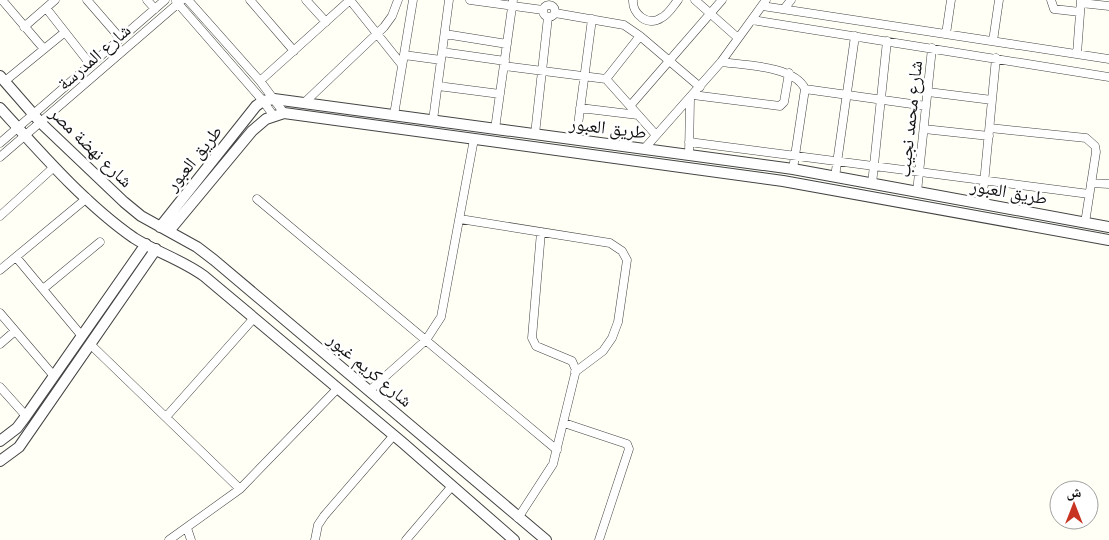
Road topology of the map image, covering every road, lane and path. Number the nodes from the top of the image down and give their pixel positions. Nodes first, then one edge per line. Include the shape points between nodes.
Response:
1 (2, 0) edge
2 (56, 0) edge
3 (147, 0) edge
4 (165, 0) edge
5 (188, 0) edge
6 (250, 0) edge
7 (306, 0) edge
8 (350, 0) edge
9 (398, 0) edge
10 (413, 0) edge
11 (449, 0) edge
12 (470, 0) edge
13 (633, 0) edge
14 (678, 0) edge
15 (695, 0) edge
16 (722, 0) edge
17 (791, 0) edge
18 (951, 0) edge
19 (999, 0) edge
20 (1051, 0) edge
21 (178, 1) edge
22 (92, 2) edge
23 (512, 3) edge
24 (764, 3) edge
25 (548, 5) edge
26 (1081, 5) edge
27 (1109, 6) edge
28 (46, 8) junction
29 (155, 9) junction
30 (784, 9) junction
31 (710, 13) junction
32 (552, 15) junction
33 (592, 18) junction
34 (752, 20) junction
35 (326, 22) junction
36 (24, 27) junction
37 (65, 32) junction
38 (377, 34) junction
39 (444, 34) junction
40 (946, 34) junction
41 (640, 36) junction
42 (855, 36) junction
43 (120, 38) junction
44 (738, 38) junction
45 (887, 41) junction
46 (993, 41) junction
47 (507, 44) junction
48 (932, 48) junction
49 (44, 49) junction
50 (294, 51) junction
51 (1077, 54) junction
52 (404, 55) junction
53 (442, 56) junction
54 (996, 58) junction
55 (1109, 59) edge
56 (669, 61) junction
57 (721, 62) junction
58 (90, 64) junction
59 (504, 64) junction
60 (402, 65) junction
61 (542, 71) junction
62 (789, 73) junction
63 (584, 76) junction
64 (1109, 77) edge
65 (3, 78) edge
66 (606, 79) junction
67 (260, 81) junction
68 (438, 86) junction
69 (700, 87) junction
70 (805, 89) junction
71 (928, 92) junction
72 (500, 94) junction
73 (846, 94) junction
74 (692, 97) junction
75 (268, 100) junction
76 (881, 100) junction
77 (992, 100) junction
78 (304, 103) junction
79 (630, 106) junction
80 (926, 106) junction
81 (0, 108) edge
82 (580, 108) junction
83 (33, 113) junction
84 (284, 113) junction
85 (273, 115) junction
86 (394, 115) junction
87 (638, 115) junction
88 (433, 120) junction
89 (42, 123) junction
90 (495, 129) junction
91 (924, 129) junction
92 (21, 131) junction
93 (989, 132) junction
94 (534, 134) junction
95 (656, 135) junction
96 (474, 139) junction
97 (576, 140) junction
98 (0, 142) edge
99 (689, 142) junction
100 (644, 149) junction
101 (689, 154) junction
102 (795, 155) junction
103 (0, 157) edge
104 (837, 161) junction
105 (642, 162) junction
106 (874, 166) junction
107 (54, 167) junction
108 (687, 168) junction
109 (793, 169) junction
110 (919, 172) junction
111 (835, 177) junction
112 (985, 180) junction
113 (1091, 183) junction
114 (872, 184) junction
115 (1109, 184) edge
116 (917, 192) junction
117 (1089, 194) junction
118 (87, 198) junction
119 (257, 199) dead end
120 (982, 204) junction
121 (0, 216) edge
122 (460, 219) junction
123 (1085, 223) junction
124 (1109, 227) edge
125 (164, 229) junction
126 (541, 232) junction
127 (1109, 240) edge
128 (100, 242) dead end
129 (146, 244) junction
130 (156, 249) junction
131 (16, 257) junction
132 (0, 270) edge
133 (43, 289) junction
134 (0, 313) edge
135 (254, 318) junction
136 (15, 331) junction
137 (81, 335) junction
138 (426, 340) junction
139 (0, 344) edge
140 (90, 344) junction
141 (575, 372) junction
142 (53, 375) junction
143 (0, 387) edge
144 (338, 388) junction
145 (370, 391) junction
146 (26, 416) junction
147 (166, 417) junction
148 (564, 423) junction
149 (394, 435) junction
150 (0, 441) edge
151 (558, 450) junction
152 (0, 461) edge
153 (452, 486) junction
154 (240, 489) junction
155 (518, 518) junction
156 (187, 528) junction
157 (169, 540) edge
158 (191, 540) edge
159 (315, 540) edge
160 (406, 540) edge
161 (514, 540) edge
162 (546, 540) edge
163 (599, 540) edge

1 - 36 street
2 - 28 street
3 - 29 street
4 - 29 street, شارع المدرسة
5 - 67 street
6 - 50 street
7 - 35 street
8 - 35 street
8 - 38 street
9 - 38 street via 392,16
10 - 52 street
11 - 39 street
12 - 23 street
13 - 14 street via 635,12 651,21 662,18
15 - 31 street
16 - 31 street
17 - 30 street
18 - 40 street
19 - 46 street
20 - 26 street via 1054,9
21 - 75 street
21 - 89 street, شارع المدرسة
22 - 43 street
23 - 25 street
23 - 47 street
24 - 30 street
24 - 34 street
25 - 32 street via 554,8
26 - 27 street
26 - 51 street
28 - 36 street
28 - 37 street
29 - 43 street, شارع المدرسة
30 - 40 street
31 - 44 street
31 - 56 street
32 - 33 street
32 - 61 street
33 - 41 street via 624,25
33 - 63 street
34 - 42 street
34 - 44 street
35 - 50 street
36 - 49 street
37 - 49 street
37 - 58 street
38 - 60 street
38 - 78 street
39 - 47 street
39 - 53 street
40 - 46 street
41 - 56 street
41 - 66 street
42 - 45 street
42 - 73 street
43 - 58 street, شارع المدرسة
44 - 57 street
45 - 48 street
45 - 76 street
46 - 51 street
47 - 59 street
48 - 54 street
48 - 71 street, شارع محمد نجيب
49 - 65 street
50 - 67 street
51 - 55 street
52 - 53 street
52 - 60 street
53 - 59 street
53 - 68 street
54 - 64 street
54 - 77 street
56 - 69 street
56 - 79 street
57 - 62 street
57 - 69 street
58 - 83 street, شارع المدرسة
59 - 61 street
59 - 72 street
60 - 86 street
61 - 63 street
61 - 94 street
62 - 70 street via 799,79
62 - 74 street via 784,102 780,106
63 - 66 street
63 - 82 street
65 - 83 street, شارع نهضة مصر
66 - 79 street
67 - 75 street
68 - 72 street
68 - 88 street
69 - 74 street
70 - 73 street
70 - 102 street
71 - 77 street
71 - 80 street, شارع محمد نجيب
72 - 90 street
73 - 76 street
73 - 104 street
74 - 95 street
74 - 99 street
75 - 78 street, طريق العبور
75 - 84 street
75 - 85 street
75 - 125 street, طريق العبور via 256,106
76 - 80 street
76 - 106 street
77 - 93 street
78 - 86 street, طريق العبور
79 - 87 street
80 - 91 street, شارع محمد نجيب
81 - 92 street
82 - 87 street
82 - 97 street
83 - 89 street, شارع نهضة مصر
83 - 92 street, شارع المدرسة
84 - 85 street, طريق العبور
84 - 96 street, طريق العبور
85 - 125 street, طريق العبور via 252,131
86 - 88 street, طريق العبور
87 - 95 street
88 - 90 street, طريق العبور
89 - 92 street, شارع المدرسة
89 - 125 street, شارع نهضة مصر via 124,202
90 - 94 street, طريق العبور
91 - 93 street
91 - 110 street, شارع محمد نجيب
92 - 98 street
92 - 103 street
92 - 107 street
93 - 112 street
93 - 113 street via 1086,138 1096,152
94 - 97 street, طريق العبور
95 - 100 street
96 - 105 street, طريق العبور
96 - 122 street
97 - 100 street, طريق العبور
99 - 101 street
99 - 102 street
100 - 101 street, طريق العبور
100 - 105 street
101 - 108 street
101 - 109 street, طريق العبور
102 - 104 street
102 - 109 street
104 - 106 street
104 - 111 street
105 - 108 street, طريق العبور
106 - 110 street
106 - 114 street
107 - 118 street
107 - 121 street
108 - 127 street, طريق العبور via 824,187
109 - 111 street, طريق العبور
110 - 112 street
110 - 116 street, شارع محمد نجيب
111 - 114 street, طريق العبور
112 - 117 street
112 - 120 street
113 - 115 street
113 - 117 street
114 - 116 street, طريق العبور
116 - 120 street, طريق العبور
117 - 123 street
118 - 129 street
118 - 131 street
119 - 138 street
120 - 123 street, طريق العبور
122 - 126 street
122 - 138 street via 444,310
123 - 124 street, طريق العبور
125 - 145 street, شارع كريم غبور via 214,260
126 - 141 street via 532,338 536,346 572,361
126 - 141 street via 610,243 622,251 627,260 618,322 612,338 603,351
128 - 133 street
129 - 130 street
129 - 137 street
130 - 135 street, شارع كريم غبور via 204,276
130 - 140 street
131 - 132 street
131 - 133 street
133 - 137 street
134 - 136 street
135 - 144 street, شارع كريم غبور
135 - 147 street
136 - 139 street
136 - 142 street
137 - 142 street
138 - 145 street
138 - 151 street
140 - 147 street
140 - 152 street via 19,447
141 - 148 street
142 - 146 street
143 - 146 street
144 - 149 street, شارع كريم غبور
144 - 154 street
145 - 155 street, شارع كريم غبور
146 - 150 street
147 - 154 street
148 - 151 street
148 - 163 street via 627,444 630,449
149 - 153 street, شارع كريم غبور
149 - 159 street via 324,516
151 - 155 street via 544,481
153 - 160 street
153 - 161 street, شارع كريم غبور
154 - 156 street
155 - 162 street, شارع كريم غبور
156 - 157 street
156 - 158 street

